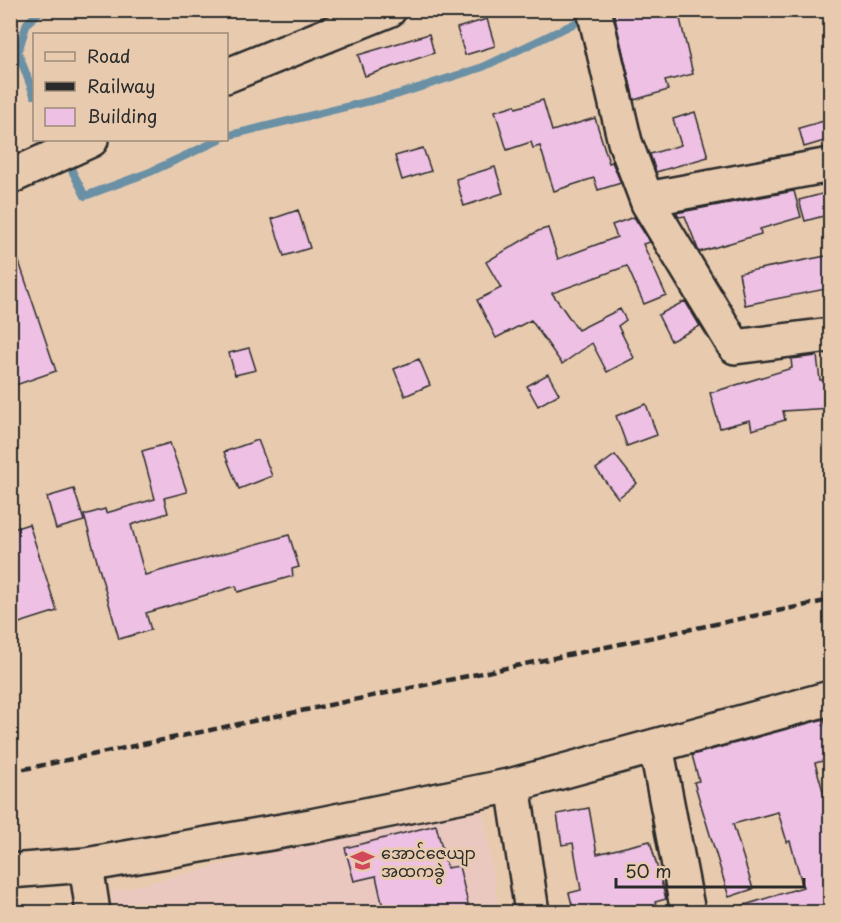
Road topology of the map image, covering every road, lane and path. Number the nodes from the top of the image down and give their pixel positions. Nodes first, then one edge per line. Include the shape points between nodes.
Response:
1 (594, 10) edge
2 (386, 11) edge
3 (228, 75) edge
4 (89, 141) edge
5 (831, 165) edge
6 (10, 177) edge
7 (647, 199) junction
8 (831, 335) edge
9 (831, 698) edge
10 (656, 746) junction
11 (513, 785) junction
12 (86, 865) junction
13 (10, 871) edge
14 (93, 912) edge
15 (532, 912) edge
16 (688, 912) edge

1 - 7 street via 625,142
2 - 3 street
4 - 6 street
5 - 7 street
7 - 8 street via 735,347
9 - 10 street
10 - 11 street
10 - 16 street
11 - 12 street via 311,826
11 - 15 street
12 - 13 street
12 - 14 street

